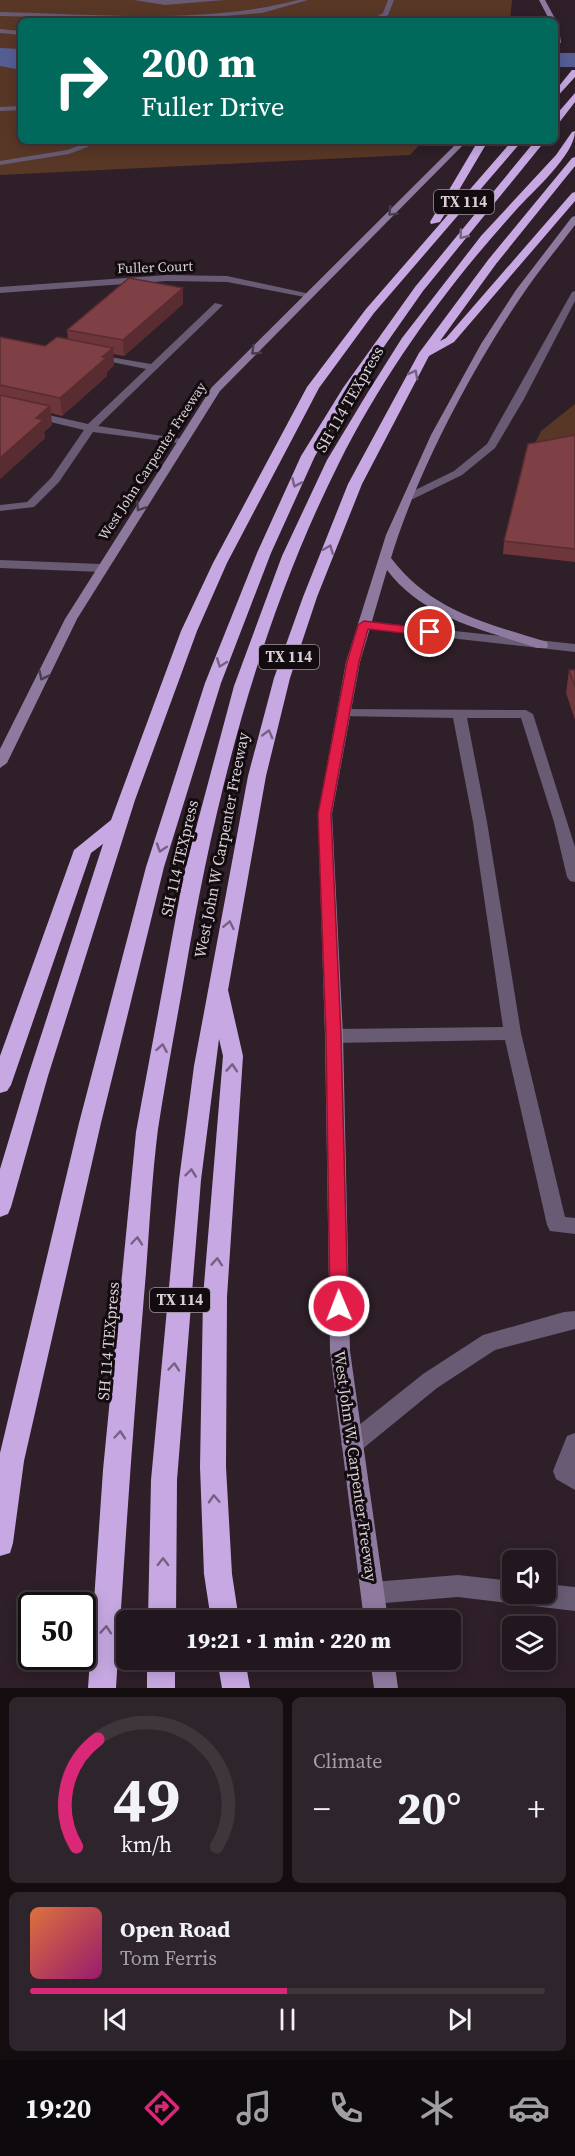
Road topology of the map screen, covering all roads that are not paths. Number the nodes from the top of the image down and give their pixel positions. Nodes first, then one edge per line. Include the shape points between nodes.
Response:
1 (137, 0) edge
2 (221, 0) edge
3 (305, 0) edge
4 (391, 0) edge
5 (542, 0) edge
6 (0, 14) edge
7 (378, 18) edge
8 (551, 18) edge
9 (0, 31) edge
10 (18, 33) edge
11 (575, 72) edge
12 (558, 92) edge
13 (575, 96) edge
14 (18, 108) edge
15 (0, 109) edge
16 (558, 118) edge
17 (575, 134) edge
18 (91, 144) edge
19 (460, 144) edge
20 (481, 144) edge
21 (514, 144) edge
22 (538, 144) edge
23 (575, 160) edge
24 (0, 163) edge
25 (575, 195) edge
26 (575, 219) edge
27 (411, 263) junction
28 (0, 290) edge
29 (575, 294) edge
30 (310, 295) junction
31 (218, 305) dead end
32 (569, 311) edge
33 (425, 353) junction
34 (81, 354) edge
35 (151, 367) junction
36 (0, 408) edge
37 (90, 428) junction
38 (182, 442) junction
39 (409, 497) junction
40 (0, 508) edge
41 (385, 558) junction
42 (0, 564) edge
43 (101, 568) junction
44 (364, 625) junction
45 (542, 645) junction
46 (575, 648) edge
47 (344, 713) junction
48 (459, 714) junction
49 (0, 764) edge
50 (121, 821) junction
51 (575, 877) edge
52 (218, 982) junction
53 (512, 1033) junction
54 (334, 1036) junction
55 (0, 1085) edge
56 (0, 1207) edge
57 (575, 1226) edge
58 (575, 1320) edge
59 (575, 1443) edge
60 (352, 1444) junction
61 (575, 1479) edge
62 (0, 1543) edge
63 (502, 1591) edge
64 (373, 1593) junction
65 (556, 1597) edge
66 (575, 1599) edge
67 (162, 1610) edge
68 (223, 1610) edge
69 (375, 1610) edge
70 (162, 1670) edge
71 (233, 1670) edge
72 (384, 1670) edge
73 (102, 1688) edge
74 (161, 1688) edge
75 (236, 1688) edge
76 (386, 1688) edge

1 - 2 street
3 - 6 street via 262,11 171,18
4 - 7 street via 386,14
5 - 8 main road
9 - 10 street
11 - 12 highway
13 - 16 highway
14 - 15 street
73 -> 17 highway, SH 114 TEXpress via 116,1470 147,1132 193,873 242,686 289,556 334,460 374,392 406,340 478,247
18 - 24 street via 69,152
19 -> 30 main road, West John Carpenter Freeway
20 - 27 highway
21 - 27 highway, TX 114
22 -> 62 highway, SH 114 TEXpress via 419,289 349,388 308,456 264,553 213,683 155,867 90,1123 11,1461
23 - 33 highway, West John W Carpenter Freeway / TX 114
25 - 33 highway via 450,340
26 - 39 main road, West John W. Carpenter Freeway via 519,292 486,344 436,435
27 - 50 highway, TX 114 via 369,311 313,387 220,563 189,631
28 - 30 street, Fuller Court via 187,278 227,279
29 - 32 street
30 -> 38 main road, West John Carpenter Freeway via 216,389
31 - 35 street
32 - 39 street via 491,446 458,472
52 -> 33 highway, West John W Carpenter Freeway / TX 114 via 257,776 282,678 355,484
34 - 35 street
35 - 37 street
36 - 37 street
37 - 38 street
37 - 40 street via 55,480 30,505
38 -> 43 main road, West John Carpenter Freeway
39 - 41 main road, West John W. Carpenter Freeway
41 - 44 main road, West John W. Carpenter Freeway
41 - 45 main road via 415,595 442,611
42 - 43 street
43 -> 49 main road, West John Carpenter Freeway via 71,619
44 - 45 street
44 - 47 main road, West John W. Carpenter Freeway
45 - 46 street
47 - 48 street
47 - 54 main road, West John W. Carpenter Freeway via 325,814
48 - 51 street via 526,714
48 - 53 street via 480,822
50 - 55 highway via 83,850
50 - 56 highway, TX 114
67 -> 52 highway, West John W Carpenter Freeway / TX 114 via 164,1480 188,1203
68 -> 52 highway via 213,1467 214,1297 233,1056
53 - 54 street
53 - 57 street via 557,1226
54 - 60 main road, West John W. Carpenter Freeway via 340,1351
58 - 60 street via 490,1342 430,1381
59 - 61 street via 564,1470
60 - 64 main road, West John W. Carpenter Freeway
63 - 64 street via 458,1586
64 - 69 main road, West John W. Carpenter Freeway
65 - 66 street
70 - 74 highway
71 - 75 highway
72 - 76 main road

